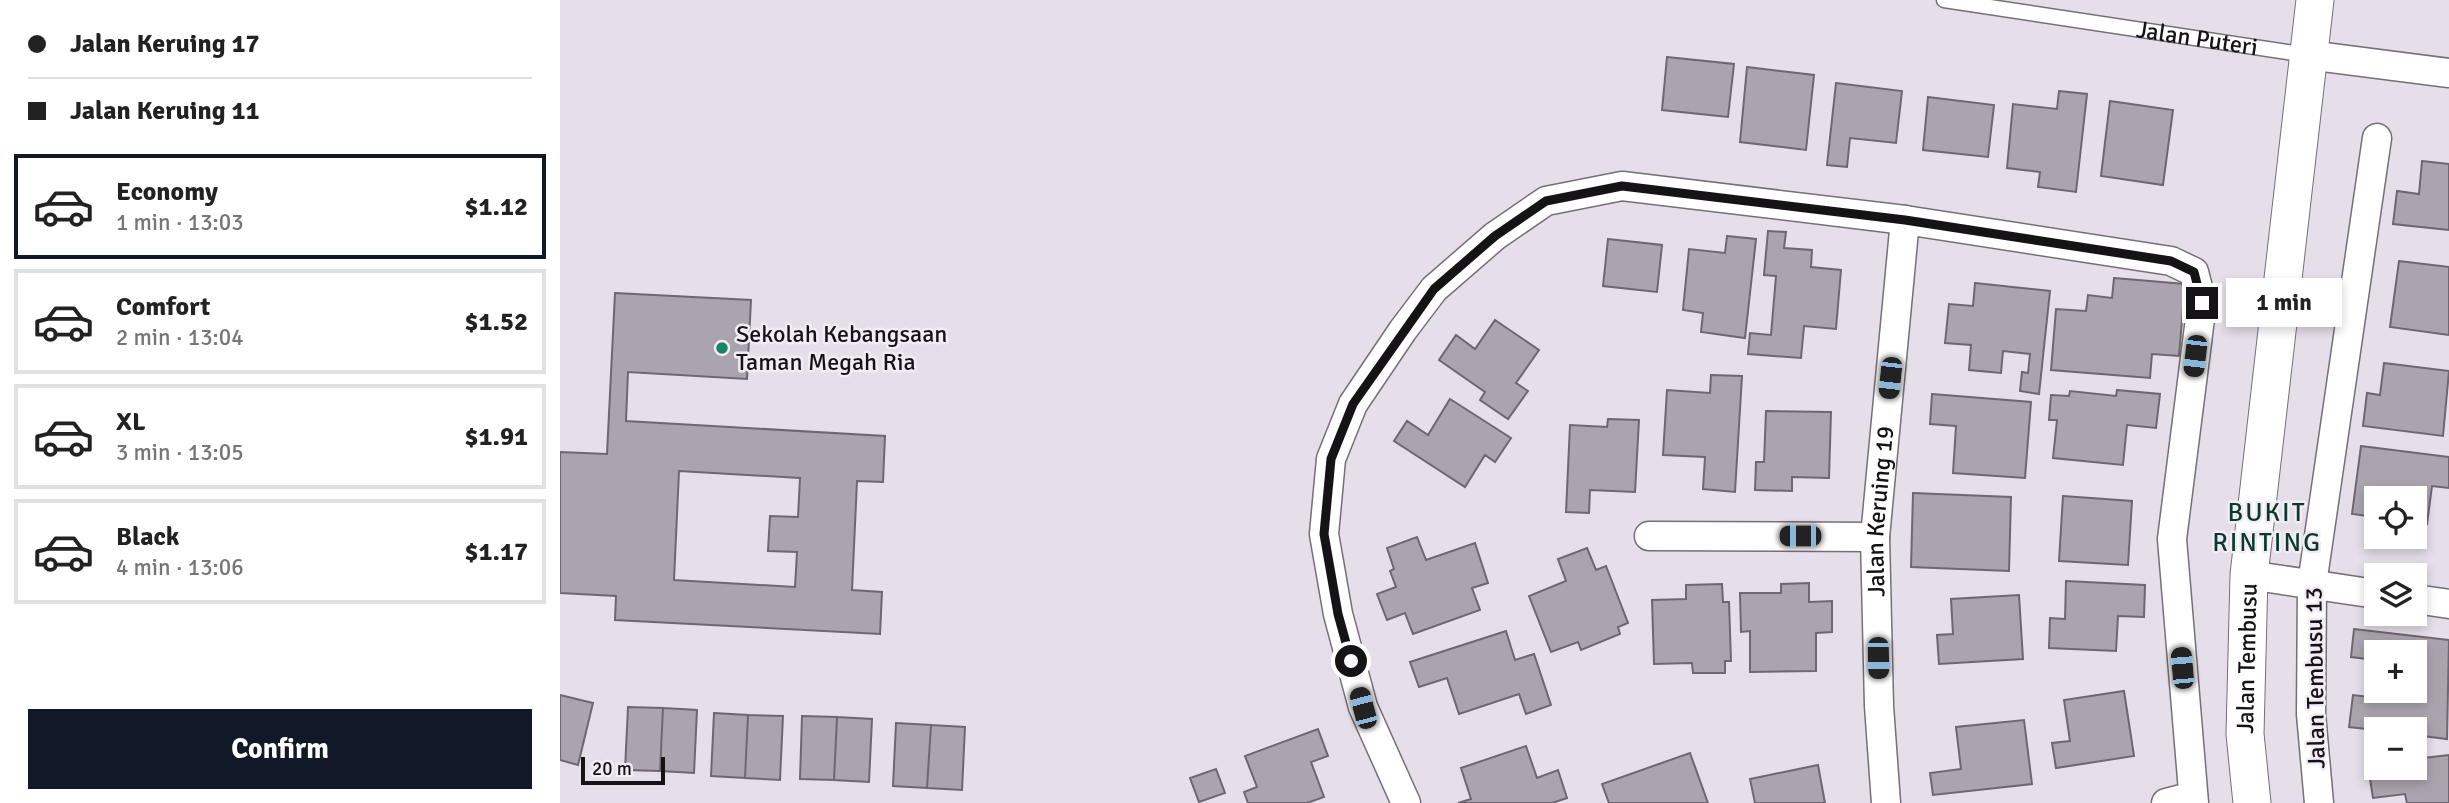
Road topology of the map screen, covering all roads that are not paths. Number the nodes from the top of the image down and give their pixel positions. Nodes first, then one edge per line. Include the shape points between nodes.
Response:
1 (1944, 0) edge
2 (2315, 0) edge
3 (2308, 55) junction
4 (2449, 73) edge
5 (2377, 138) dead end
6 (1905, 220) junction
7 (1649, 536) dead end
8 (1875, 537) junction
9 (2249, 575) junction
10 (2312, 584) junction
11 (2364, 592) edge
12 (2427, 601) edge
13 (2449, 604) edge
14 (2194, 799) edge
15 (1406, 803) edge
16 (1886, 803) edge
17 (2166, 803) edge
18 (2252, 803) edge
19 (2319, 803) edge

1 - 3 lane, Jalan Puteri
2 - 3 street, Jalan Tembusu
3 - 4 street, Jalan Puteri
3 - 9 street, Jalan Tembusu
5 - 10 street, Jalan Tembusu 13
6 - 8 street, Jalan Keruing 19
6 - 14 street via 2171,261 2194,272 2202,303 2172,539
6 - 15 street via 1622,186 1546,201 1495,236 1434,289 1353,404 1331,459 1324,534 1338,614 1363,708
7 - 8 street
8 - 16 street, Jalan Keruing 19
9 - 10 street
9 - 18 street, Jalan Tembusu via 2245,734
10 - 11 street
10 - 19 street, Jalan Tembusu 13 via 2311,714
12 - 13 street
14 - 17 street

